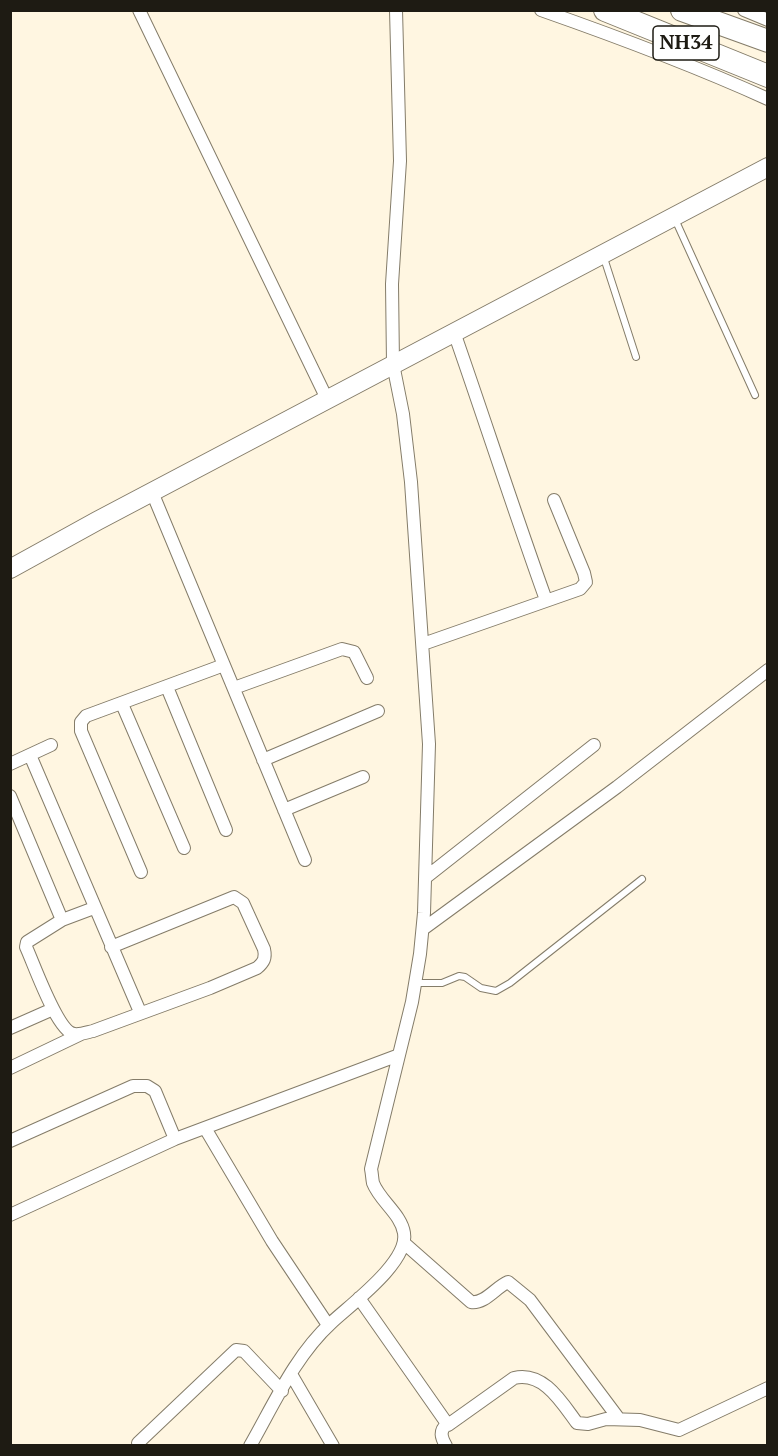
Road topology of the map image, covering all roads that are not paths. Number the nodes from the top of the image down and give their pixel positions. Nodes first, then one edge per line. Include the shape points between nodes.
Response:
1 (139, 10) edge
2 (396, 10) edge
3 (541, 10) edge
4 (604, 10) edge
5 (682, 10) edge
6 (744, 10) edge
7 (768, 20) edge
8 (768, 42) edge
9 (768, 76) edge
10 (768, 99) edge
11 (768, 167) edge
12 (674, 217) junction
13 (603, 255) junction
14 (454, 332) junction
15 (636, 357) dead end
16 (393, 364) junction
17 (755, 395) dead end
18 (327, 399) junction
19 (152, 492) junction
20 (554, 500) dead end
21 (10, 569) edge
22 (546, 600) junction
23 (423, 645) junction
24 (224, 665) junction
25 (768, 670) edge
26 (367, 678) dead end
27 (167, 687) junction
28 (234, 688) junction
29 (122, 704) junction
30 (378, 711) dead end
31 (51, 745) dead end
32 (594, 745) dead end
33 (30, 755) junction
34 (263, 760) junction
35 (10, 764) edge
36 (363, 777) dead end
37 (10, 796) edge
38 (284, 810) junction
39 (226, 830) dead end
40 (184, 848) dead end
41 (305, 860) dead end
42 (141, 872) dead end
43 (425, 878) junction
44 (642, 879) dead end
45 (94, 908) junction
46 (62, 920) junction
47 (423, 930) junction
48 (111, 947) junction
49 (415, 983) junction
50 (53, 1009) junction
51 (140, 1012) junction
52 (10, 1028) edge
53 (81, 1034) junction
54 (399, 1055) junction
55 (10, 1068) edge
56 (205, 1128) junction
57 (175, 1139) junction
58 (10, 1141) edge
59 (10, 1215) edge
60 (404, 1244) junction
61 (359, 1298) junction
62 (328, 1325) junction
63 (291, 1374) junction
64 (768, 1388) edge
65 (282, 1391) junction
66 (619, 1419) junction
67 (447, 1424) junction
68 (138, 1443) dead end
69 (250, 1446) edge
70 (333, 1446) edge
71 (447, 1446) edge

1 - 18 street
2 - 16 street via 400,161 392,284
3 - 10 street via 646,47
4 - 9 highway, NH34
5 - 8 highway, NH34
6 - 7 street
11 - 12 street
12 - 13 street
12 - 17 lane
13 - 14 street
13 - 15 lane
14 - 16 street
14 - 22 street
16 - 18 street
16 - 23 street via 411,482
18 - 19 street
19 - 21 street
19 - 24 street
20 - 22 street via 586,582 580,589
22 - 23 street
23 - 43 street via 429,744
24 - 27 street
24 - 28 street
25 - 47 street
26 - 28 street via 354,652 342,649
27 - 29 street
27 - 39 street
28 - 34 street
29 - 40 street
29 - 42 street via 86,716 81,731
30 - 34 street
31 - 33 street
32 - 43 street
33 - 35 street
33 - 45 street
34 - 38 street
36 - 38 street
37 - 46 street
38 - 41 street
43 - 47 street
44 - 49 lane via 496,991 459,976 442,983
45 - 46 street
45 - 48 street
46 - 50 street via 34,936 26,947
47 - 49 street
48 - 51 street
48 - 51 street via 234,897 243,903 260,940 265,956 257,968
49 - 54 street
50 - 52 street
50 - 53 street via 67,1030
51 - 53 street
53 - 55 street
54 - 56 street
54 - 60 street via 371,1169 374,1183 401,1224
56 - 57 street
56 - 62 street via 272,1241
57 - 58 street via 155,1091 147,1086 133,1086
57 - 59 street
60 - 61 street via 392,1266
60 - 66 street via 471,1302 483,1299 508,1282 514,1285 530,1300
61 - 62 street
61 - 67 street
62 - 63 street
63 - 65 street
63 - 70 street
64 - 66 street via 679,1430
65 - 68 street via 244,1351 236,1350
65 - 69 street
66 - 67 street via 581,1425 544,1384 523,1376 514,1378
67 - 71 street via 441,1433

